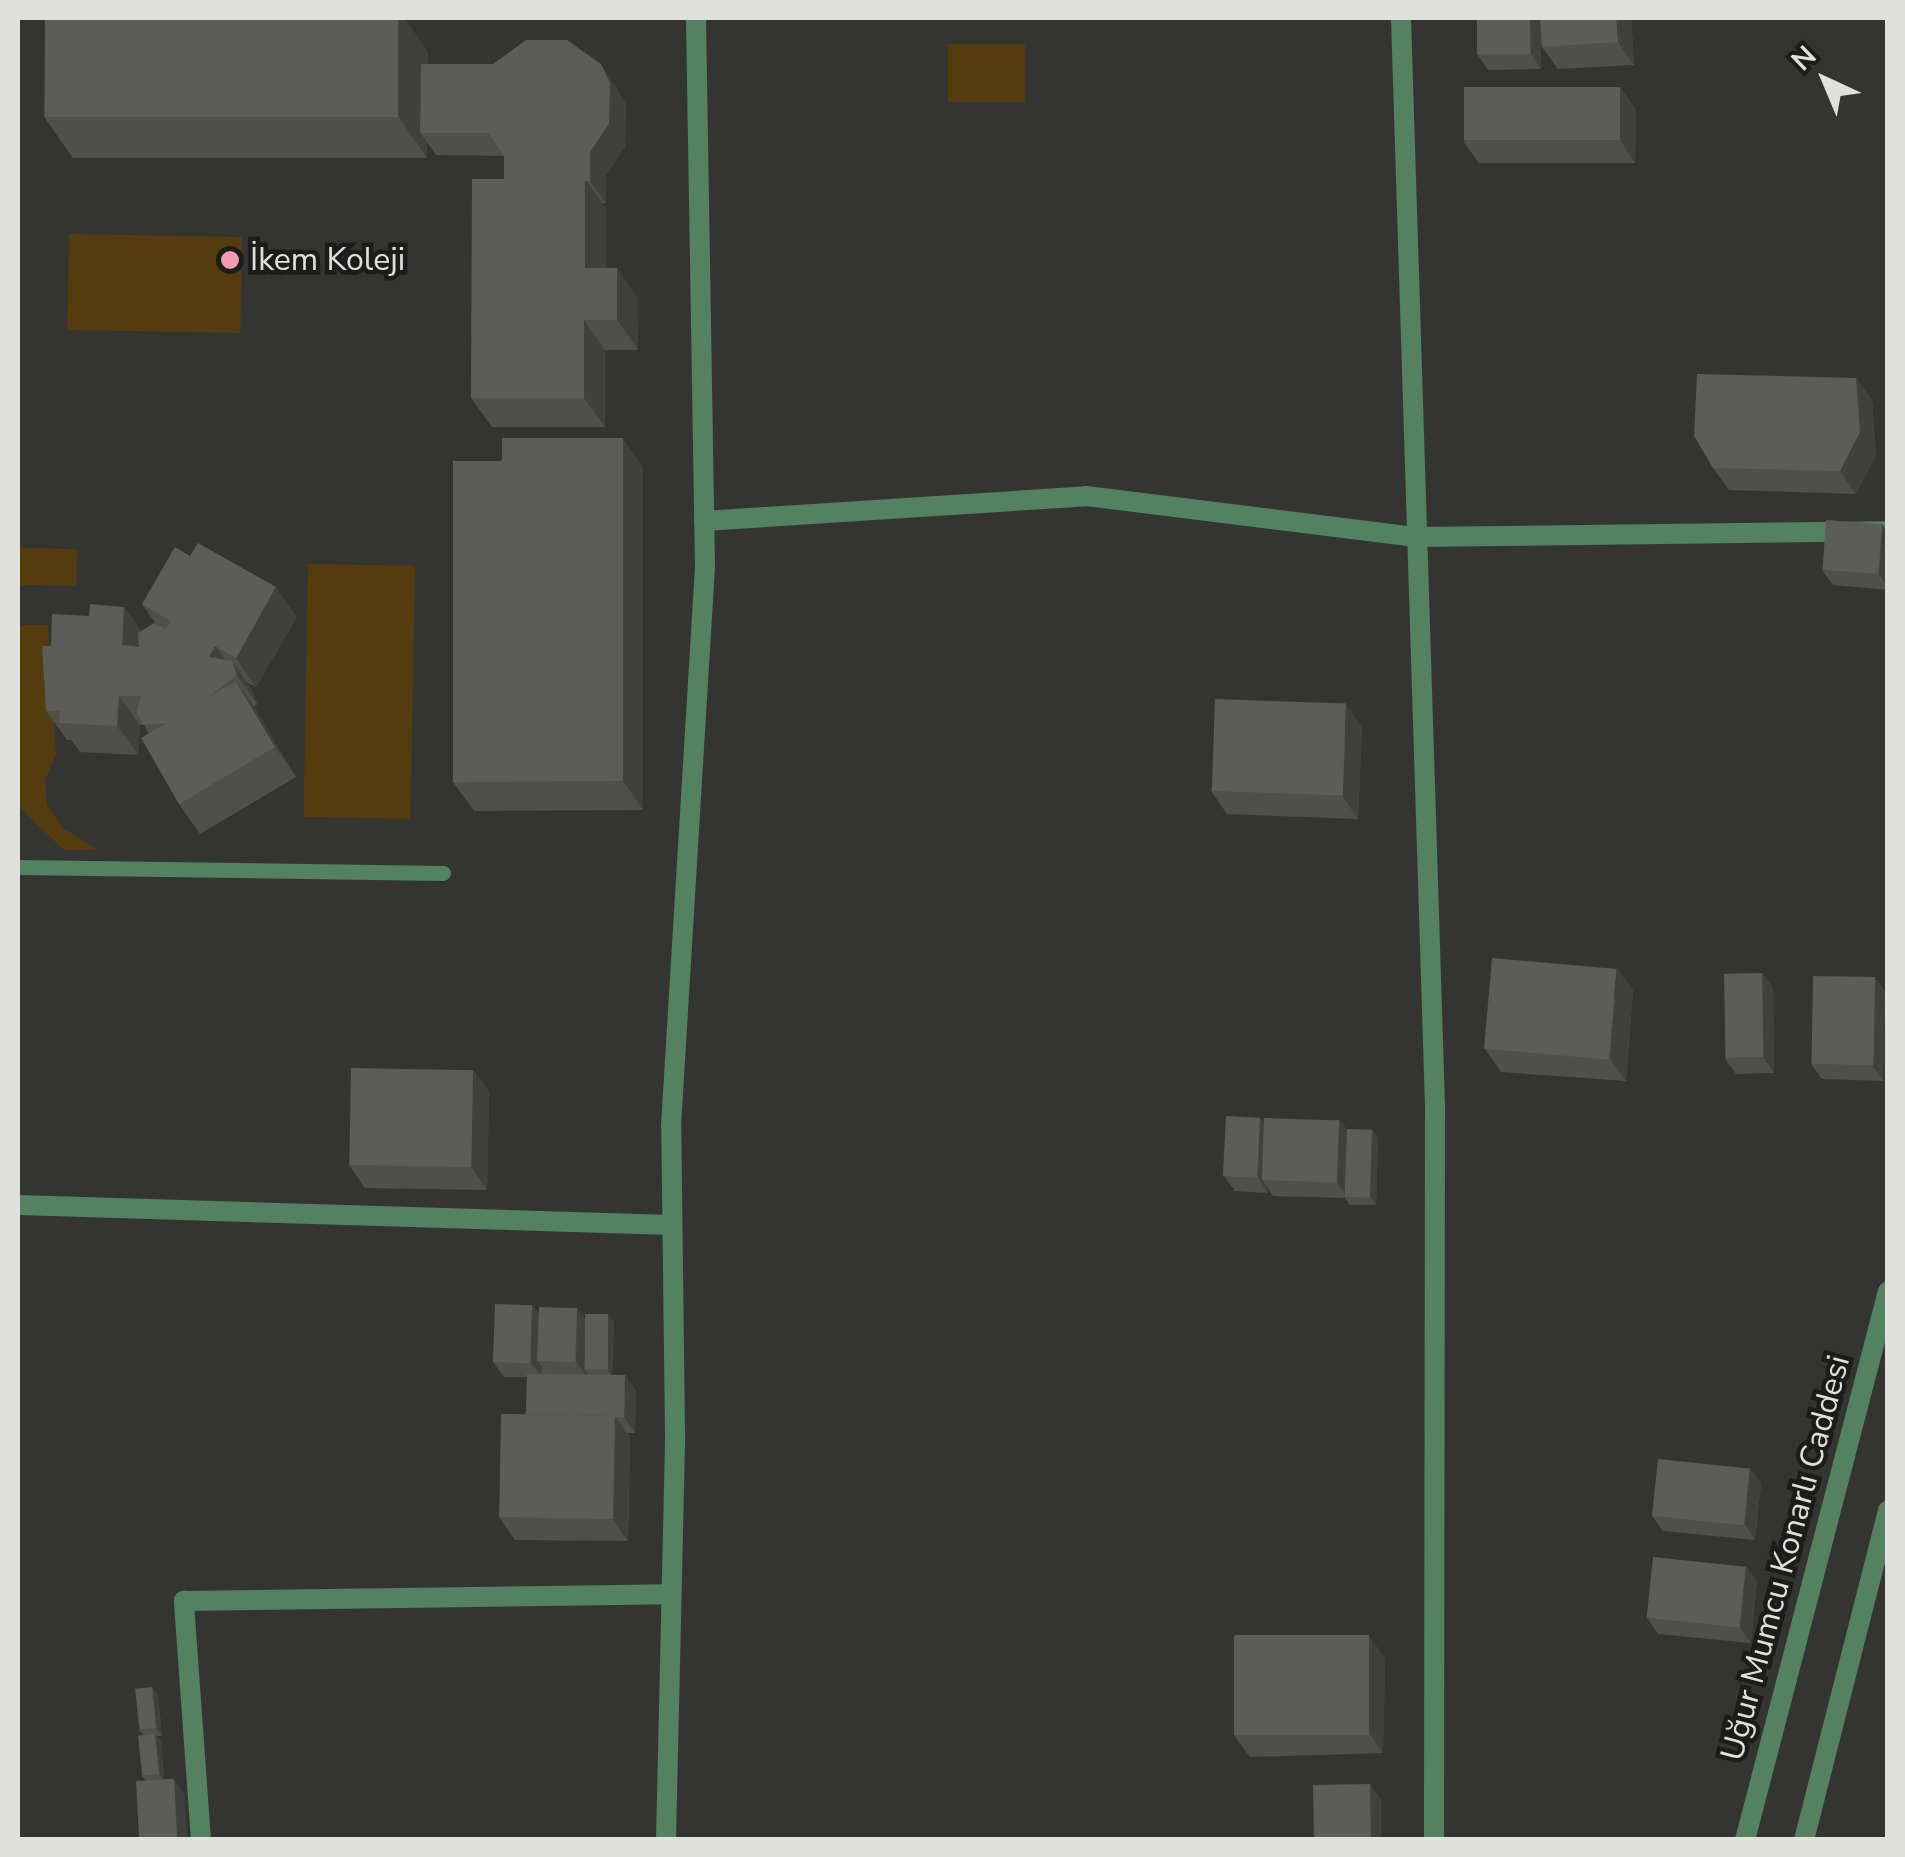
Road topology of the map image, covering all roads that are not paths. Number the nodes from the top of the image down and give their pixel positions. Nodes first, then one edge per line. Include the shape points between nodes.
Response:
1 (696, 18) edge
2 (1401, 18) edge
3 (704, 521) junction
4 (1888, 531) edge
5 (1414, 538) junction
6 (18, 867) edge
7 (442, 873) dead end
8 (18, 1205) edge
9 (672, 1225) junction
10 (1888, 1292) edge
11 (1888, 1511) edge
12 (671, 1594) junction
13 (201, 1840) edge
14 (666, 1840) edge
15 (1434, 1840) edge
16 (1744, 1840) edge
17 (1804, 1840) edge

1 - 3 street
2 - 5 street
3 - 5 street via 1086,496
3 - 9 street via 671,1126
4 - 5 street
5 - 15 street via 1435,1105
6 - 7 lane
8 - 9 street
9 - 12 street
10 - 16 street, Uğur Mumcu Konarlı Caddesi
11 - 17 street
12 - 13 street via 184,1601
12 - 14 street

